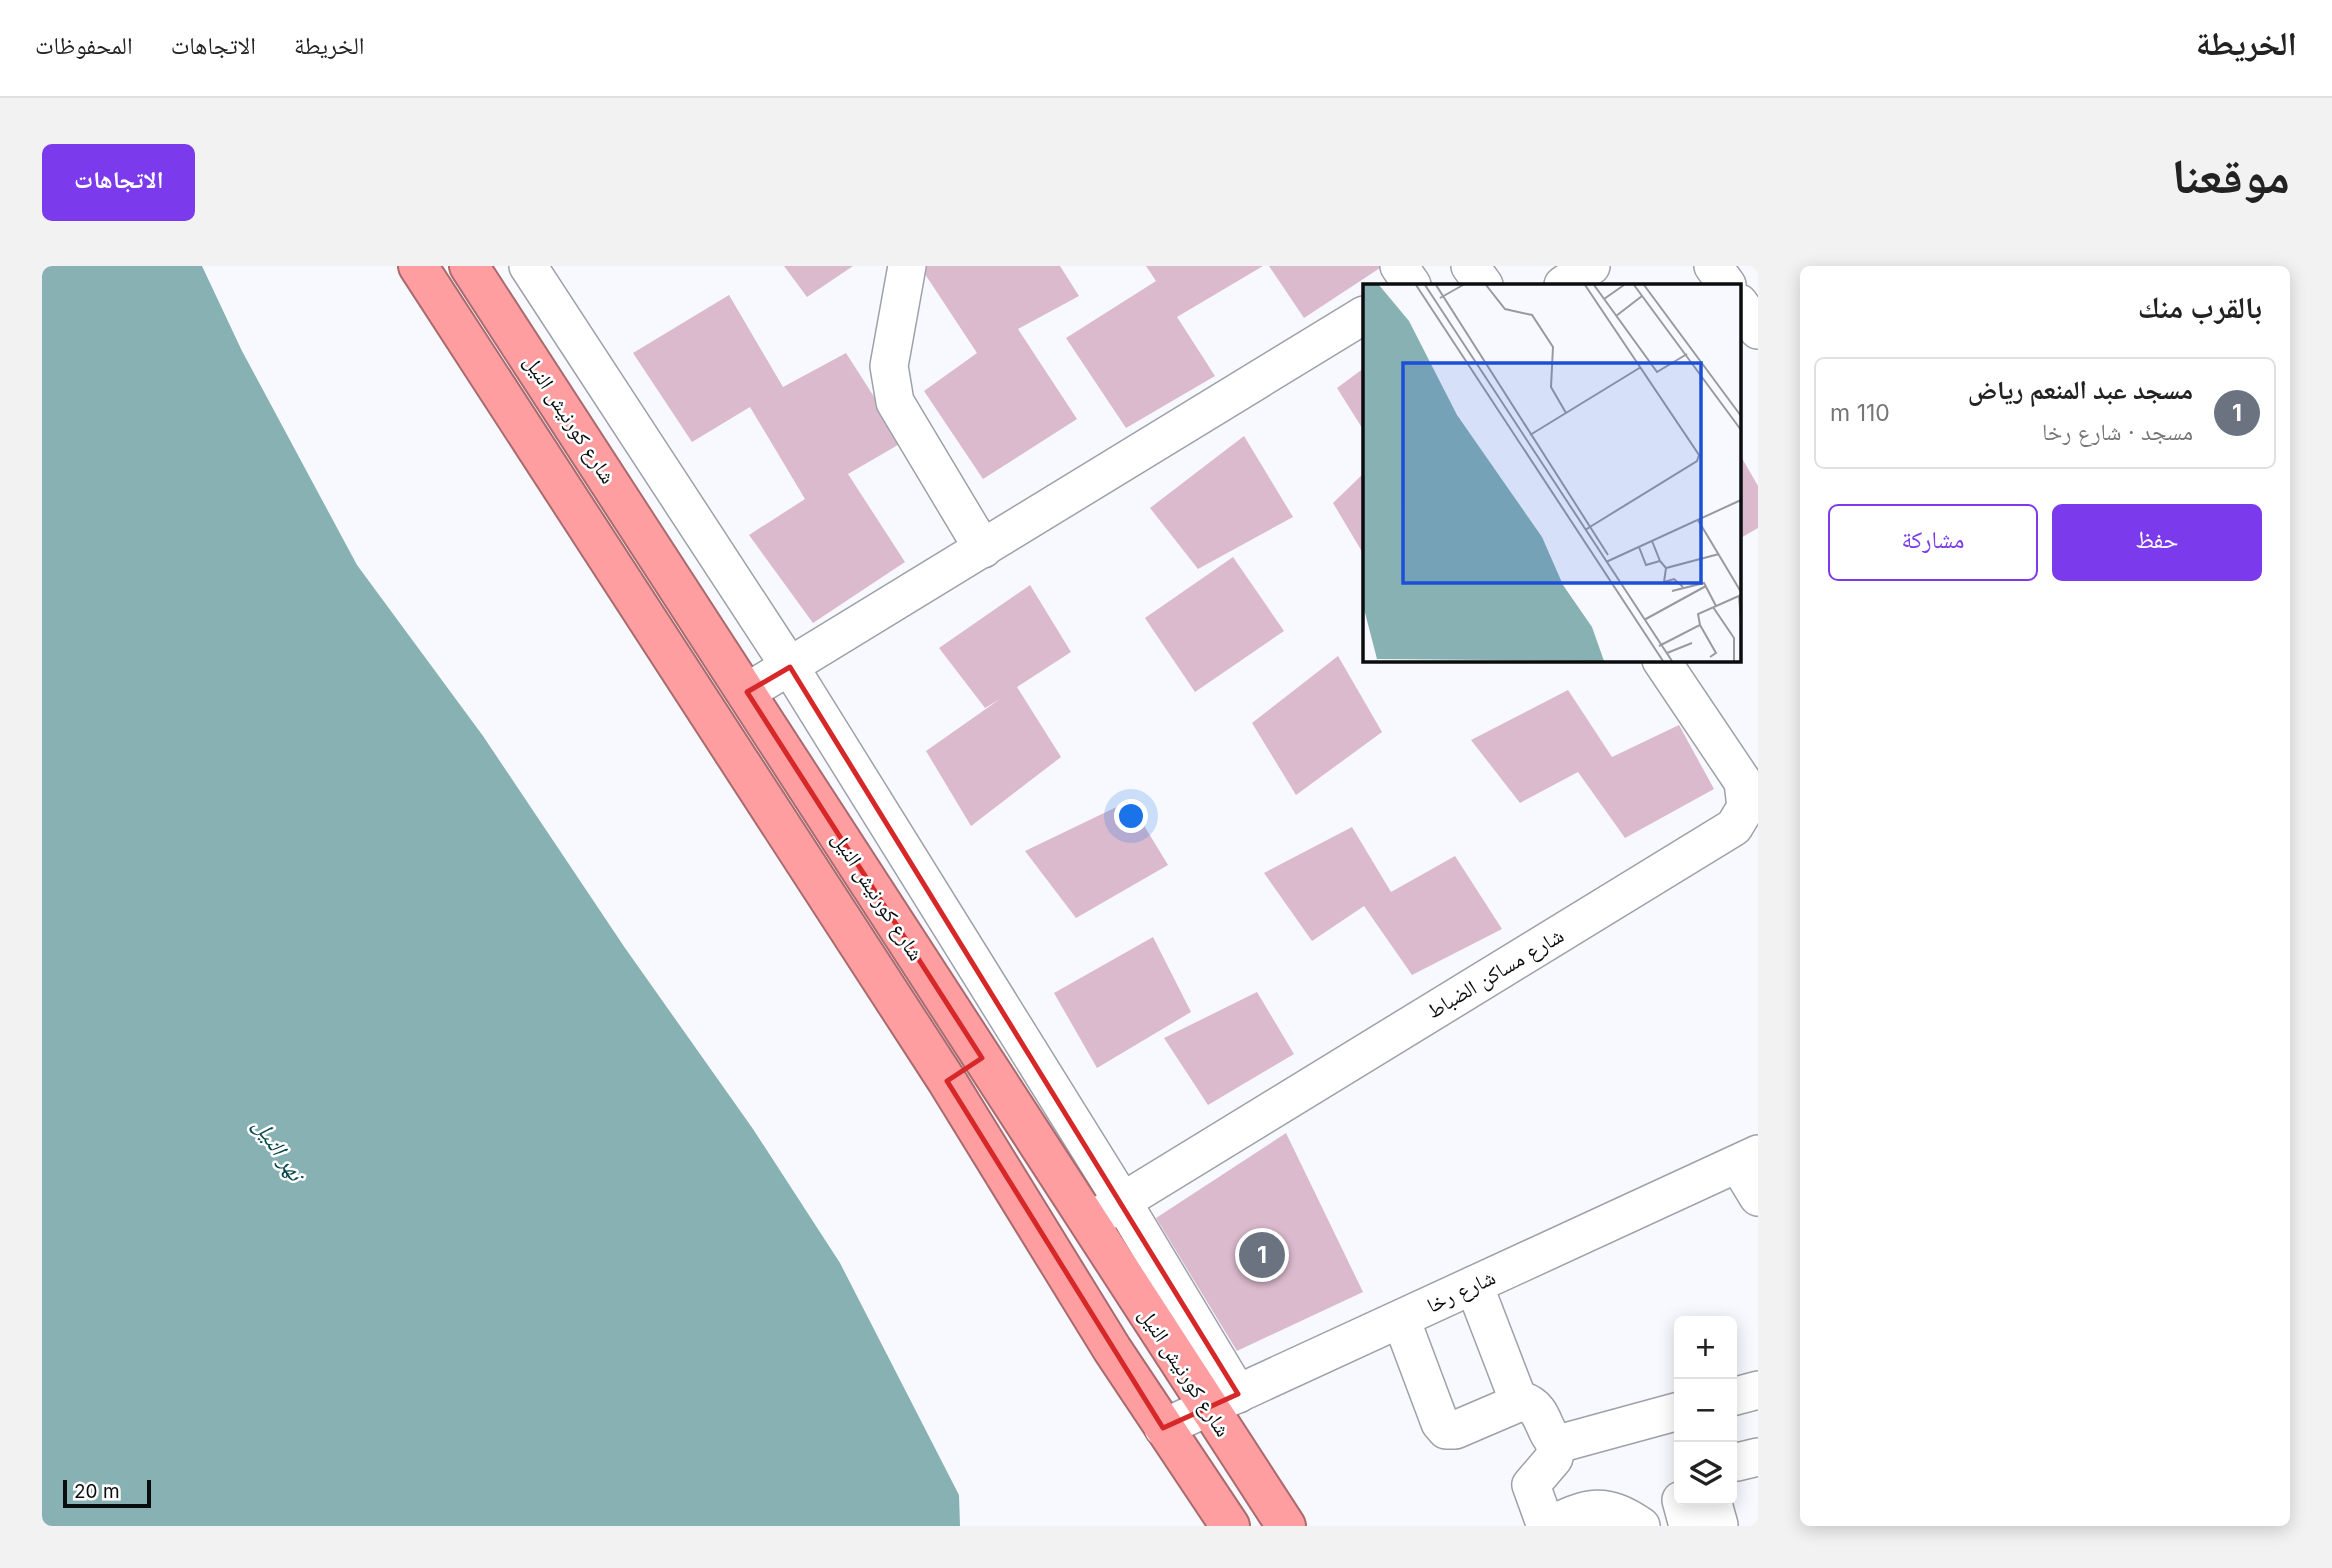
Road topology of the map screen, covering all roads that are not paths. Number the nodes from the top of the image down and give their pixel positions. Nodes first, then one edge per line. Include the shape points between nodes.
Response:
1 (418, 266) edge
2 (469, 266) edge
3 (528, 266) edge
4 (906, 266) edge
5 (1399, 266) edge
6 (1470, 266) edge
7 (1591, 266) edge
8 (1713, 266) edge
9 (1411, 284) edge
10 (1483, 284) edge
11 (1564, 284) edge
12 (1726, 284) edge
13 (1741, 306) edge
14 (1363, 316) edge
15 (1758, 330) edge
16 (983, 549) junction
17 (1662, 662) edge
18 (790, 667) junction
19 (747, 692) junction
20 (982, 1058) junction
21 (947, 1081) junction
22 (1748, 1159) edge
23 (1758, 1197) edge
24 (1122, 1201) junction
25 (1089, 1223) junction
26 (1474, 1285) junction
27 (1401, 1319) junction
28 (1222, 1401) junction
29 (1519, 1402) junction
30 (1674, 1412) edge
31 (1163, 1427) junction
32 (1556, 1444) junction
33 (1689, 1505) edge
34 (1713, 1521) edge
35 (1230, 1526) edge
36 (1286, 1526) edge
37 (1641, 1526) edge

1 - 21 highway, شارع كورنيش النيل
2 - 19 highway, شارع كورنيش النيل
3 - 18 street
4 - 16 street via 889,366 895,402
5 - 9 street
6 - 10 street
7 - 11 street
8 - 12 street
13 - 15 street
14 - 16 street
16 - 18 street
17 - 24 street, شارع مساكن الضباط via 1743,782 1746,807 1734,827
18 - 19 street
18 - 24 street
19 - 20 highway, شارع كورنيش النيل
20 - 21 highway
20 - 25 highway, شارع كورنيش النيل
21 - 31 highway, شارع كورنيش النيل
22 - 23 street
22 - 26 street, شارع رخا
24 - 25 street, شارع مساكن الضباط
24 - 28 street
25 - 28 highway, شارع كورنيش النيل
26 - 27 street, شارع رخا
26 - 29 street
27 - 28 street, شارع رخا
27 - 29 street via 1446,1430
28 - 31 street, شارع رخا
28 - 36 highway, شارع كورنيش النيل
29 - 32 street via 1539,1410
30 - 32 street
31 - 35 highway, شارع كورنيش النيل
32 - 37 street via 1556,1454 1520,1495 1548,1524 1598,1507
33 - 34 street

